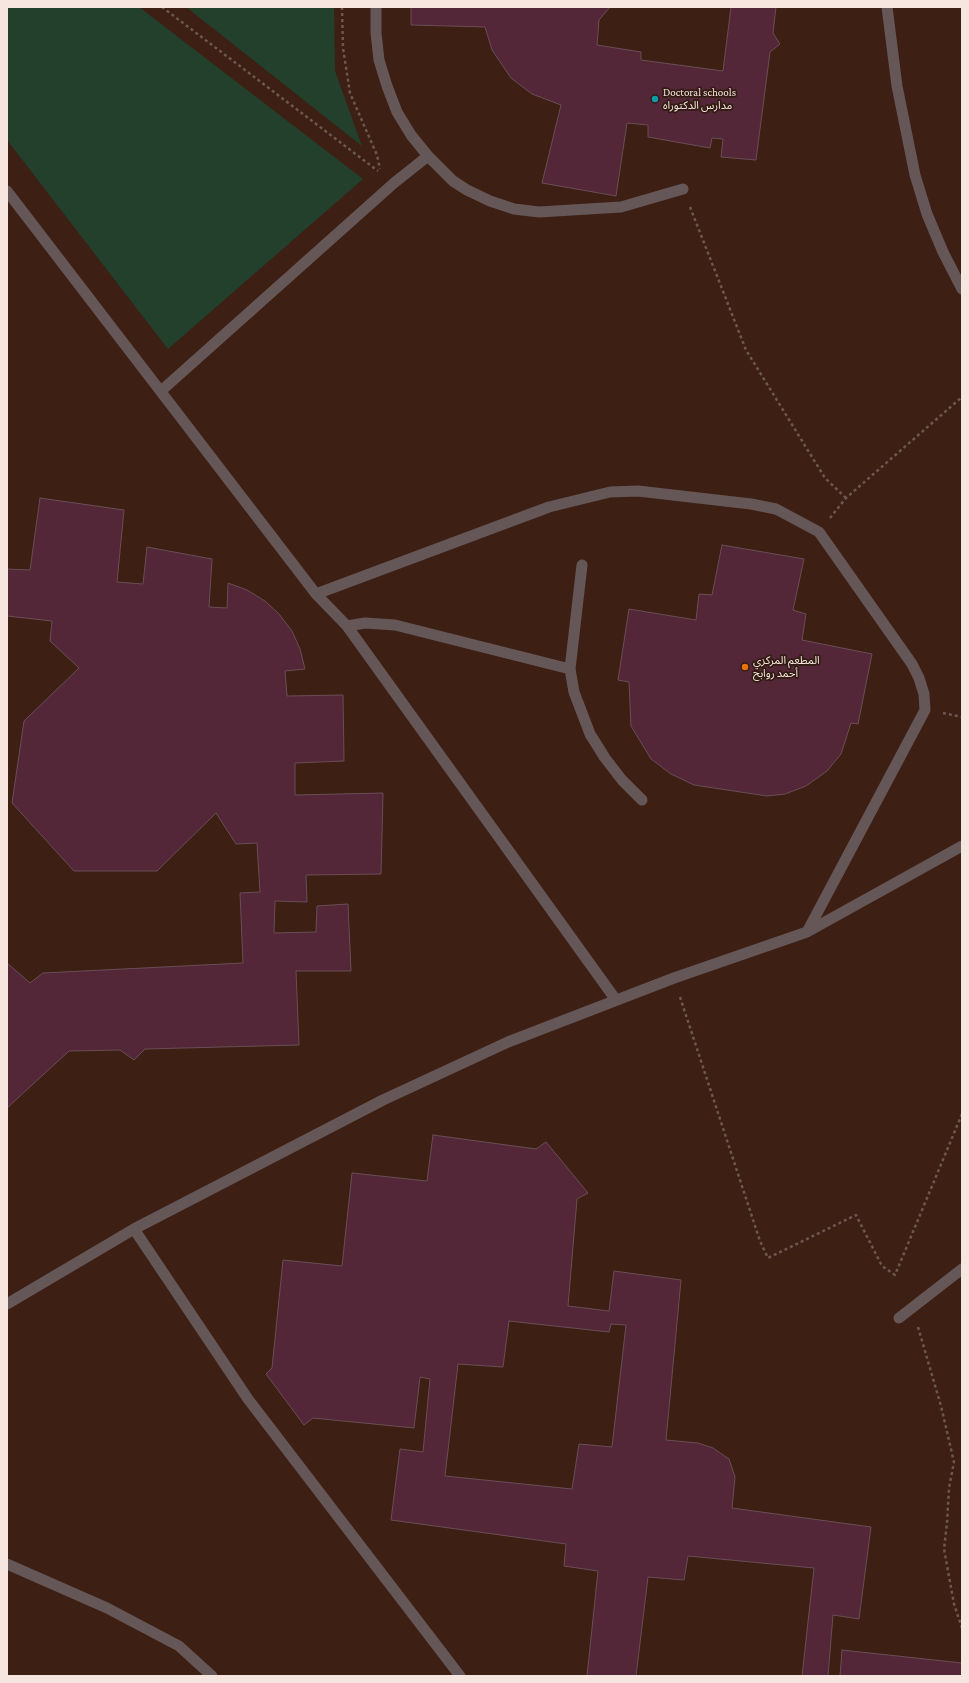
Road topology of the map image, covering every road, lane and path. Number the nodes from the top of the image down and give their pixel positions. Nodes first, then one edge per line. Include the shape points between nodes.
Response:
1 (162, 7) edge
2 (342, 7) edge
3 (376, 7) edge
4 (888, 7) edge
5 (428, 156) junction
6 (683, 189) joint
7 (7, 191) edge
8 (962, 289) edge
9 (161, 392) junction
10 (962, 397) edge
11 (846, 498) junction
12 (819, 532) junction
13 (582, 565) dead end
14 (316, 594) junction
15 (347, 626) junction
16 (570, 669) junction
17 (642, 800) dead end
18 (962, 846) edge
19 (807, 932) junction
20 (674, 978) junction
21 (616, 1000) junction
22 (962, 1114) edge
23 (134, 1229) junction
24 (962, 1269) edge
25 (7, 1304) edge
26 (913, 1307) junction
27 (899, 1318) dead end
28 (7, 1564) edge
29 (962, 1628) edge
30 (212, 1676) edge
31 (460, 1676) edge

1 - 2 path via 381,174 377,155 350,93 343,48
3 - 5 lane via 379,60 386,86 397,112
4 - 8 lane via 897,86 915,175 927,214
5 - 6 lane via 449,177 468,190 508,207 539,212 621,207
5 - 9 lane via 394,183
6 - 11 path via 746,350 825,478
7 - 9 lane
9 - 14 lane
10 - 11 path
11 - 12 path
12 - 14 lane via 776,510 751,504 638,491 610,492 549,507
12 - 19 lane via 912,664 924,694 925,710
13 - 16 lane
14 - 15 lane
15 - 16 lane via 365,623 395,625
15 - 21 lane
16 - 17 lane via 574,692 590,734 604,758
18 - 19 lane
19 - 20 lane
20 - 21 lane
20 - 22 path via 760,1242 768,1258 856,1215 882,1266 895,1275
21 - 23 lane via 508,1042 417,1084
23 - 25 lane
23 - 31 lane via 248,1399
24 - 26 lane
26 - 27 lane
26 - 29 path via 954,1462 944,1549 951,1590
28 - 30 lane via 107,1608 179,1646

